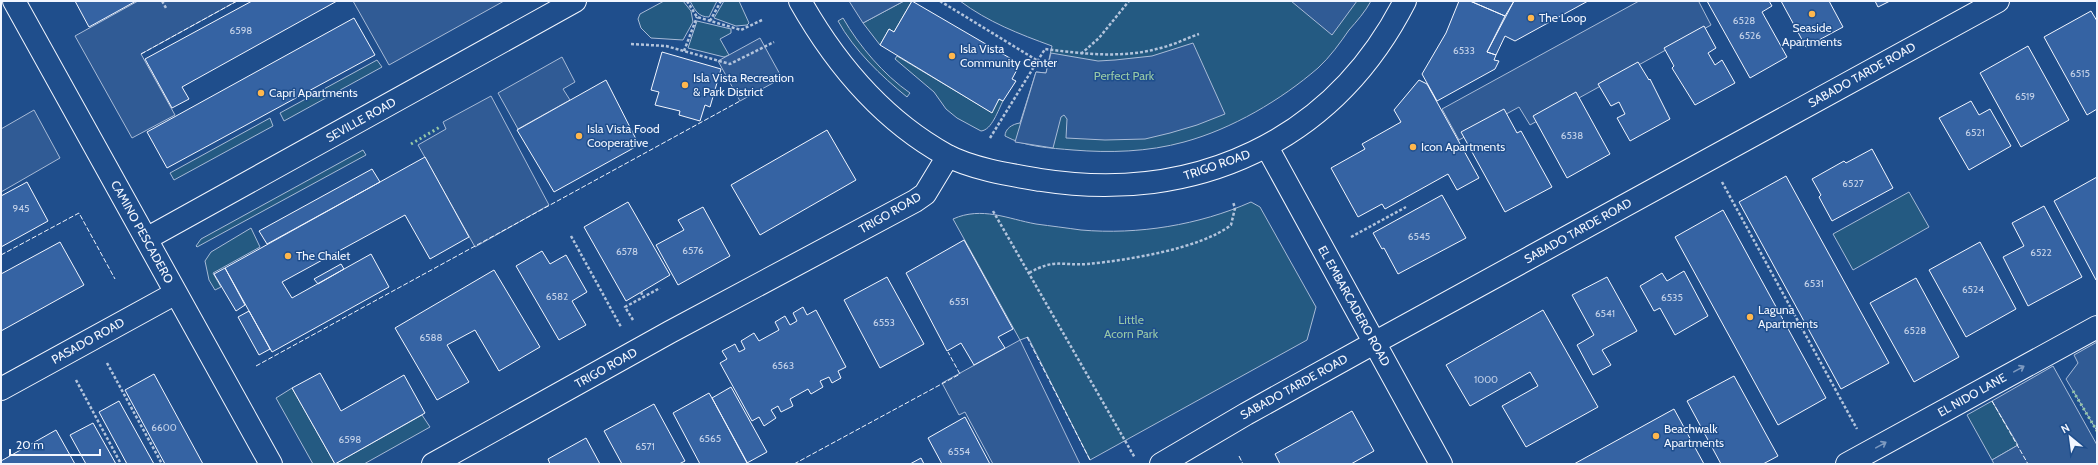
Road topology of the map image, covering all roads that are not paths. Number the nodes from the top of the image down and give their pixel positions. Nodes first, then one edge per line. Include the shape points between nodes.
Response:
1 (14, 1) edge
2 (575, 1) edge
3 (800, 1) edge
4 (1405, 1) edge
5 (1998, 1) edge
6 (1268, 147) junction
7 (948, 156) junction
8 (146, 239) junction
9 (176, 293) junction
10 (2097, 327) edge
11 (1374, 343) junction
12 (1, 389) edge
13 (271, 464) edge
14 (433, 464) edge
15 (1161, 464) edge
16 (1441, 464) edge
17 (1847, 464) edge

1 - 8 street, CAMINO PESCADERO
2 - 8 street, SEVILLE ROAD
3 - 7 street via 819,33 850,74 911,133
4 - 6 street, TRIGO ROAD via 1392,26 1356,76 1307,120
5 - 11 street, SABADO TARDE ROAD
6 - 7 street, TRIGO ROAD via 1237,160 1178,178 1125,185 1072,185 988,169
6 - 11 street, EL EMBARCADERO ROAD
7 - 14 street, TRIGO ROAD via 925,194 915,201 670,332
8 - 9 street, CAMINO PESCADERO
9 - 12 street, PASADO ROAD
9 - 13 street, CAMINO PESCADERO
17 -> 10 street, EL NIDO LANE
11 - 15 street, SABADO TARDE ROAD
11 - 16 street, EL EMBARCADERO ROAD

